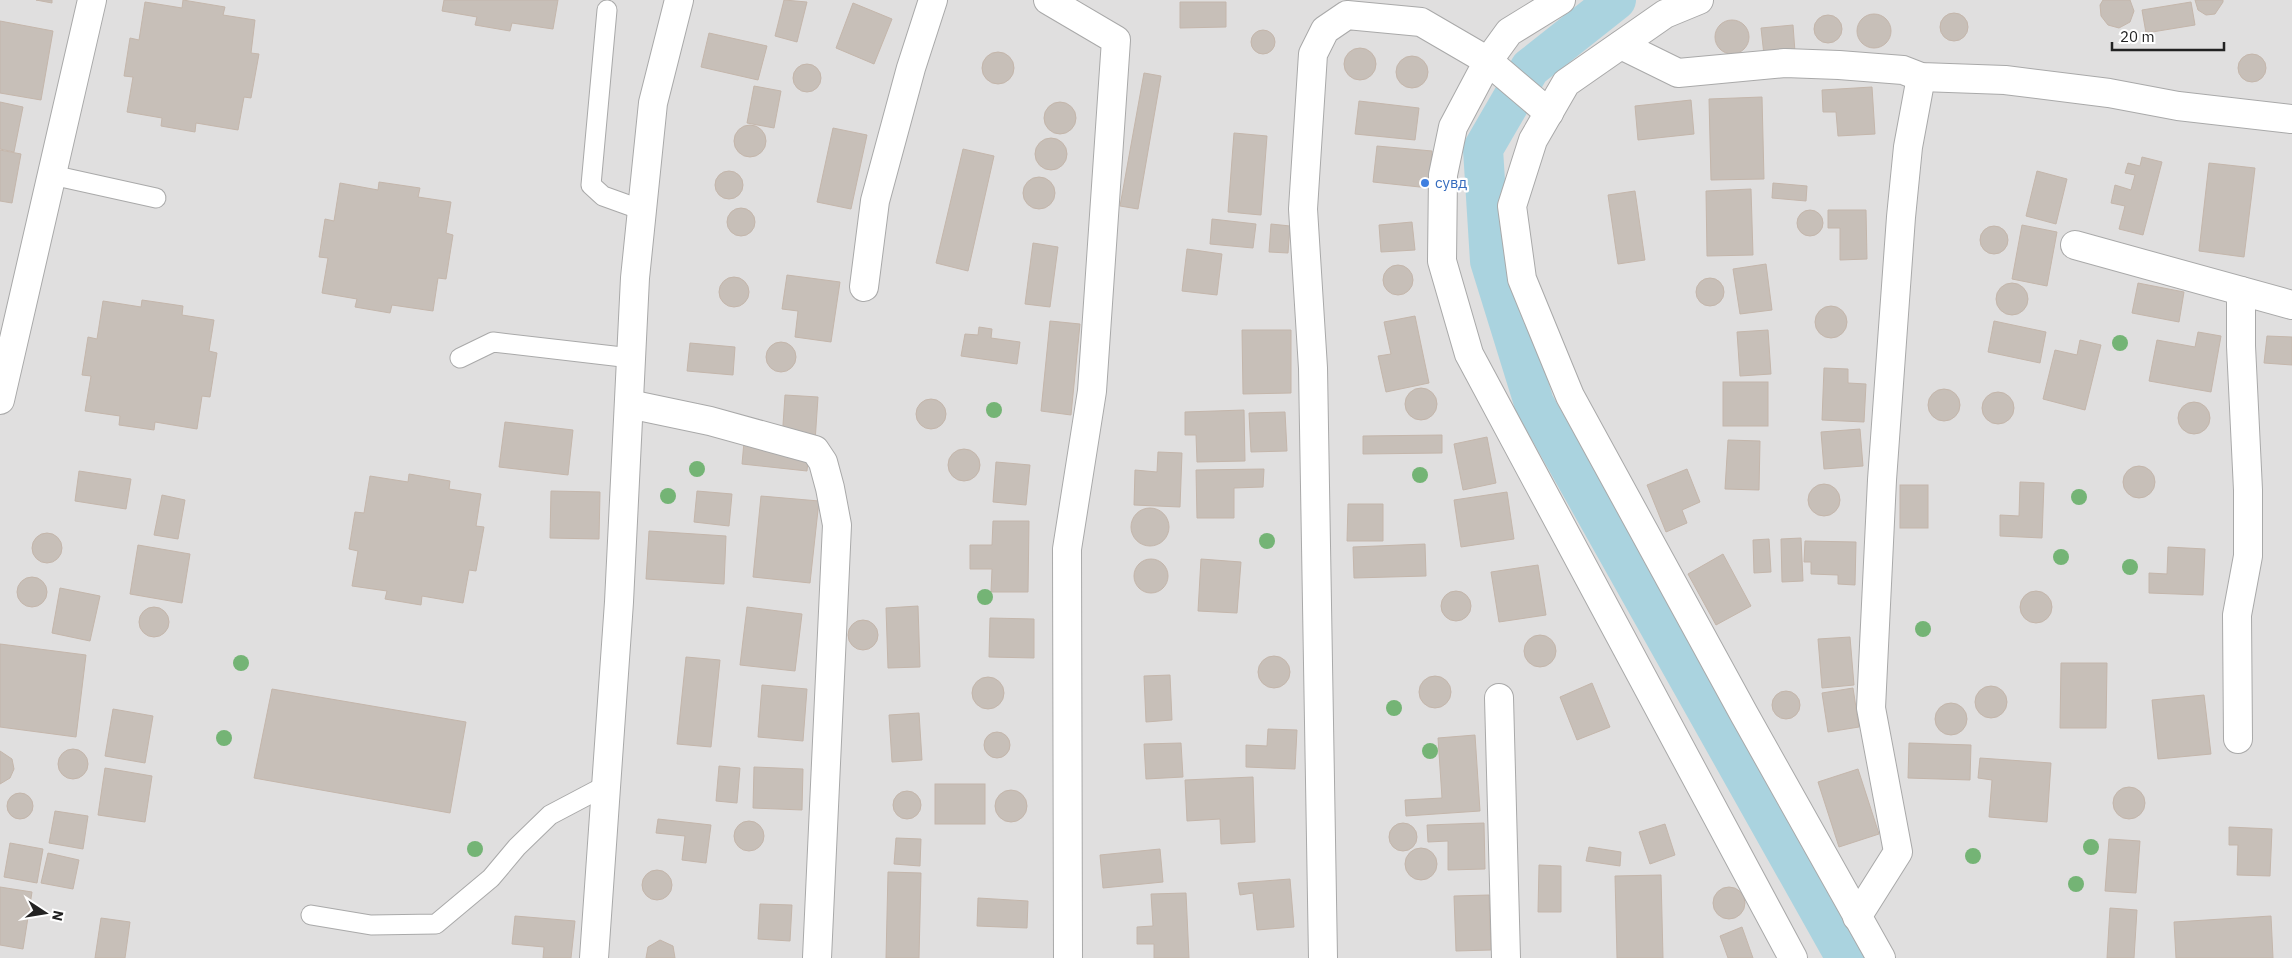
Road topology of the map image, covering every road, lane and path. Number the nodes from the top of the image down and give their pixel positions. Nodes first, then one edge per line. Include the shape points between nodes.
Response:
1 (92, 0) edge
2 (678, 0) edge
3 (933, 0) edge
4 (1048, 0) edge
5 (1561, 0) edge
6 (1699, 0) edge
7 (607, 10) dead end
8 (1621, 45) junction
9 (1491, 63) junction
10 (1920, 77) junction
11 (1544, 108) junction
12 (2291, 120) dead end
13 (52, 175) junction
14 (156, 198) dead end
15 (642, 210) junction
16 (2075, 245) dead end
17 (864, 287) dead end
18 (2242, 291) junction
19 (2292, 305) edge
20 (460, 358) dead end
21 (631, 358) junction
22 (0, 400) edge
23 (629, 404) junction
24 (1499, 698) dead end
25 (2238, 739) dead end
26 (605, 786) junction
27 (311, 915) dead end
28 (1857, 918) junction
29 (594, 958) edge
30 (817, 958) edge
31 (1068, 958) edge
32 (1322, 958) edge
33 (1506, 958) edge
34 (1793, 958) edge
35 (1881, 958) edge

1 - 13 street
2 - 15 street via 653,103
3 - 17 street via 875,201
4 - 31 street via 1116,40 1092,391 1067,549
5 - 9 street via 1509,32
6 - 8 street via 1665,14
7 - 15 lane via 591,185 603,196
8 - 10 street via 1678,73 1785,63 1903,70
8 - 11 street via 1566,83
9 - 11 street
9 - 32 street via 1421,22 1347,15 1325,30 1313,54 1303,209 1313,368
9 - 34 street via 1453,127 1443,175 1442,262 1468,354
10 - 12 street via 2005,80
10 - 28 street via 1900,217 1871,708 1898,852
11 - 28 street via 1512,206 1522,279 1570,396
13 - 14 lane
13 - 22 street
15 - 21 street
16 - 18 street
18 - 19 street
18 - 25 street via 2248,556 2237,615
20 - 21 lane via 493,342
21 - 23 street
23 - 26 street
23 - 30 street via 710,420 800,445 815,450 822,462 837,525
24 - 33 street
26 - 27 lane via 550,815 491,878 436,924 371,925
26 - 29 street
28 - 35 street

